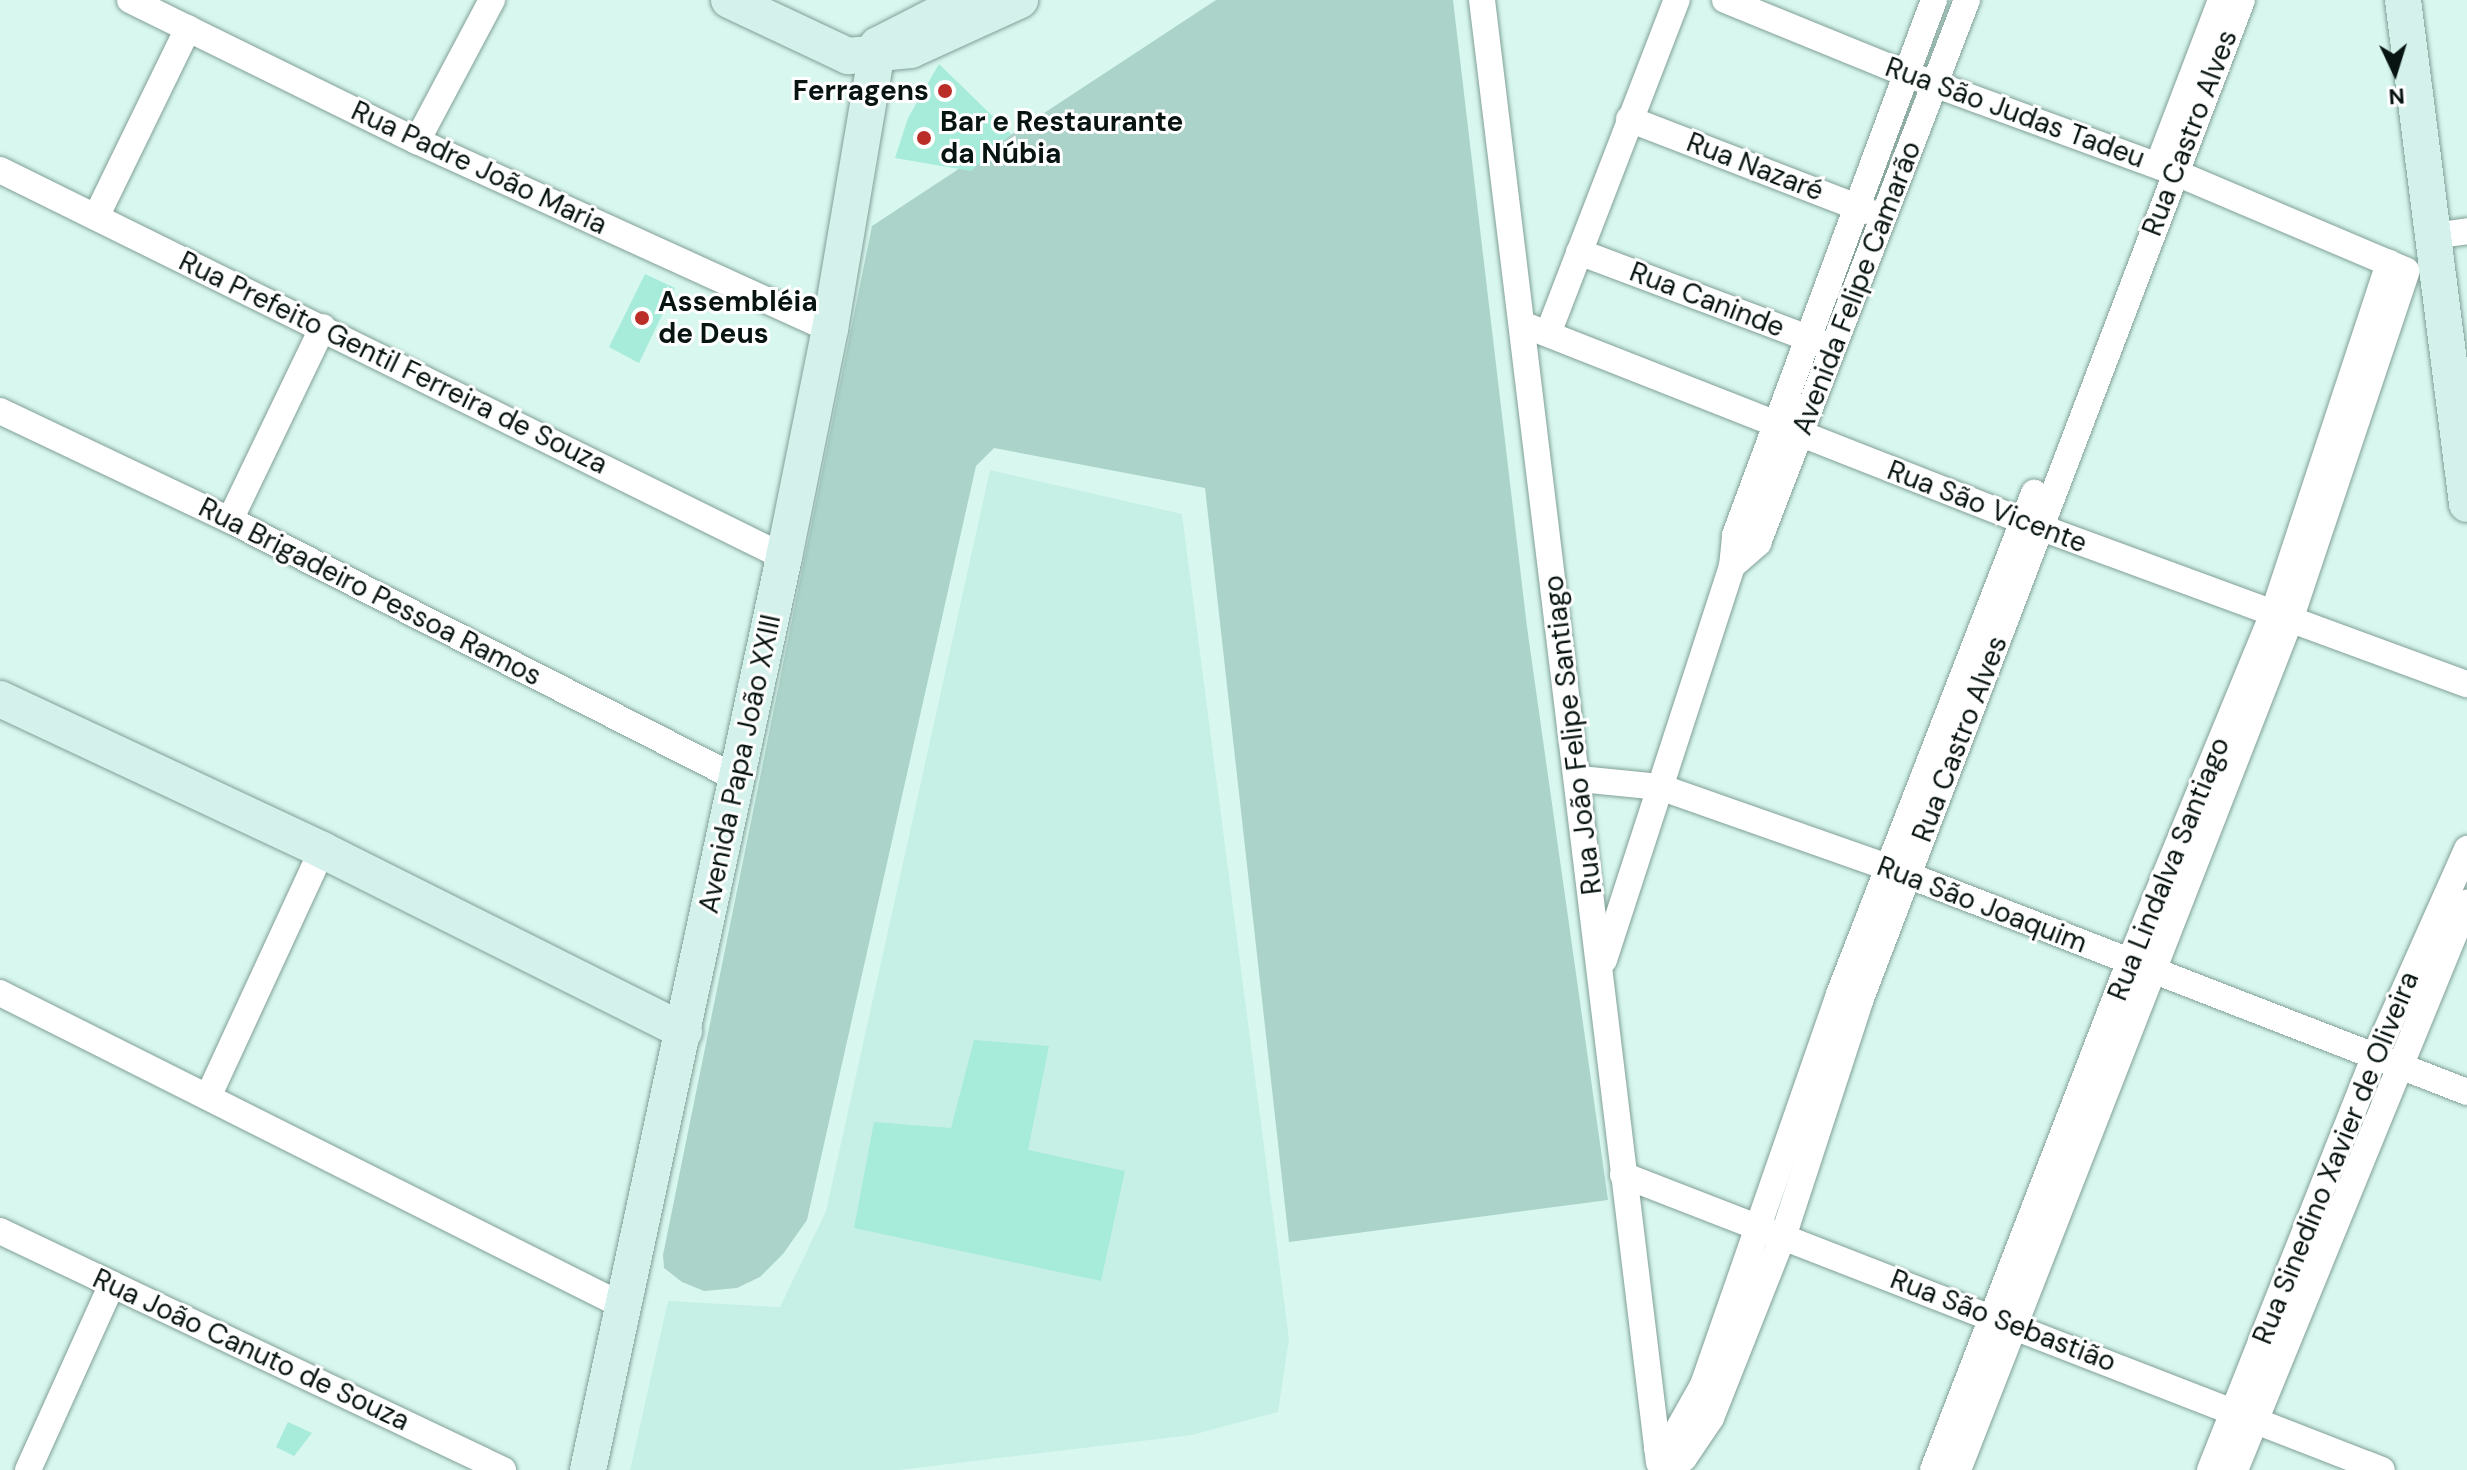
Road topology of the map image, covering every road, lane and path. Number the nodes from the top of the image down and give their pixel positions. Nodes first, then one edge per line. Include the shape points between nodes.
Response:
1 (130, 0) edge
2 (492, 0) edge
3 (729, 0) edge
4 (966, 0) edge
5 (1020, 0) edge
6 (1482, 0) edge
7 (1677, 0) edge
8 (1725, 0) edge
9 (1934, 0) edge
10 (1967, 0) edge
11 (2221, 0) edge
12 (2242, 0) edge
13 (2403, 0) edge
14 (188, 28) junction
15 (877, 56) junction
16 (1904, 73) junction
17 (1935, 85) junction
18 (1629, 119) junction
19 (417, 141) junction
20 (2166, 169) junction
21 (0, 170) edge
22 (1854, 205) junction
23 (1880, 216) junction
24 (96, 217) junction
25 (2450, 234) edge
26 (1579, 252) junction
27 (2412, 271) junction
28 (1522, 324) junction
29 (323, 327) junction
30 (830, 329) junction
31 (1549, 331) junction
32 (1822, 343) junction
33 (0, 411) edge
34 (1776, 427) junction
35 (1801, 436) junction
36 (2467, 504) edge
37 (230, 520) junction
38 (2032, 524) junction
39 (784, 557) junction
40 (1732, 566) junction
41 (2282, 617) junction
42 (2463, 681) edge
43 (0, 699) edge
44 (738, 779) junction
45 (1580, 779) junction
46 (1660, 787) junction
47 (2467, 849) edge
48 (322, 850) junction
49 (1897, 871) junction
50 (2467, 903) edge
51 (2140, 967) junction
52 (1601, 969) junction
53 (0, 993) edge
54 (684, 1031) junction
55 (2374, 1058) junction
56 (2398, 1068) junction
57 (2467, 1092) edge
58 (208, 1097) junction
59 (1623, 1175) junction
60 (1773, 1229) junction
61 (0, 1231) edge
62 (112, 1284) junction
63 (625, 1307) junction
64 (2005, 1323) junction
65 (2243, 1414) junction
66 (1662, 1463) edge
67 (28, 1470) edge
68 (503, 1470) edge
69 (588, 1470) edge
70 (1933, 1470) edge
71 (1958, 1470) edge
72 (2210, 1470) edge
73 (2235, 1470) edge
74 (2382, 1470) edge

1 - 14 street, Rua Padre João Maria
2 - 19 street
3 - 15 main road via 840,55
4 - 15 main road via 883,40
5 - 15 main road via 911,50
6 - 28 street, Rua João Felipe Santiago
7 - 18 street
8 - 16 street, Rua São Judas Tadeu
9 - 16 street, Avenida Felipe Camarão
10 - 17 street, Avenida Felipe Camarão
11 - 20 street, Rua Castro Alves
12 - 20 street, Rua Castro Alves
13 - 25 main road
14 - 19 street, Rua Padre João Maria
14 - 24 street
15 - 30 main road, Avenida Papa João XXIII
16 - 17 street, Rua São Judas Tadeu
16 - 22 street, Avenida Felipe Camarão
17 - 20 street, Rua São Judas Tadeu
17 - 23 street, Avenida Felipe Camarão
18 - 22 street, Rua Nazaré
18 - 26 street
19 - 30 street, Rua Padre João Maria
20 - 27 street, Rua São Judas Tadeu
20 - 38 street, Rua Castro Alves
21 - 24 street, Rua Prefeito Gentil Ferreira de Souza
22 - 23 street, Rua Nazaré
22 - 32 street, Avenida Felipe Camarão
23 - 32 street, Avenida Felipe Camarão
24 - 29 street, Rua Prefeito Gentil Ferreira de Souza
25 - 27 main road
26 - 31 street
26 - 32 street, Rua Caninde
27 - 36 main road
27 - 41 street, Rua Lindalva Santiago
28 - 31 street, Rua São Vicente
28 - 45 street, Rua João Felipe Santiago
29 - 37 street
29 - 39 street, Rua Prefeito Gentil Ferreira de Souza
30 - 39 main road, Avenida Papa João XXIII
31 - 34 street, Rua São Vicente
32 - 34 street, Avenida Felipe Camarão
32 - 35 street, Avenida Felipe Camarão
33 - 37 street, Rua Brigadeiro Pessoa Ramos
34 - 35 street, Rua São Vicente
34 - 40 street, Avenida Felipe Camarão via 1735,535
35 - 38 street, Rua São Vicente
35 - 40 street, Avenida Felipe Camarão via 1758,543
37 - 44 street, Rua Brigadeiro Pessoa Ramos
38 - 41 street, Rua São Vicente
38 - 49 street, Rua Castro Alves
39 - 44 main road, Avenida Papa João XXIII
40 - 46 street, Avenida Felipe Camarão
41 - 42 street, Rua São Vicente
41 - 51 street, Rua Lindalva Santiago
43 - 48 main road
44 - 54 main road, Avenida Papa João XXIII
45 - 46 street, Rua São Joaquim
45 - 52 street, Rua João Felipe Santiago
46 - 49 street, Rua São Joaquim
46 - 52 street, Avenida Felipe Camarão
47 - 55 street, Rua Sinedino Xavier de Oliveira
48 - 54 main road
48 - 58 street
49 - 51 street, Rua São Joaquim
49 - 60 street, Rua Castro Alves via 1849,997
50 - 56 street, Rua Sinedino Xavier de Oliveira
51 - 55 street, Rua São Joaquim
51 - 64 street, Rua Lindalva Santiago
52 - 59 street, Rua João Felipe Santiago
53 - 58 street
54 - 63 main road, Avenida Papa João XXIII
55 - 56 street, Rua São Joaquim
55 - 65 street, Rua Sinedino Xavier de Oliveira
56 - 57 street, Rua São Joaquim
56 - 65 street, Rua Sinedino Xavier de Oliveira
58 - 63 street
59 - 60 street, Rua São Sebastião
59 - 66 street, Rua João Felipe Santiago
60 - 64 street, Rua São Sebastião
60 - 66 street, Rua Castro Alves via 1711,1418 1684,1458
61 - 62 street, Rua João Canuto de Souza
62 - 67 street
62 - 68 street, Rua João Canuto de Souza
63 - 69 main road, Avenida Papa João XXIII
64 - 65 street, Rua São Sebastião
64 - 70 street, Rua Lindalva Santiago
64 - 71 street, Rua Lindalva Santiago
65 - 72 street, Rua Sinedino Xavier de Oliveira
65 - 73 street, Rua Sinedino Xavier de Oliveira
65 - 74 street, Rua São Sebastião

